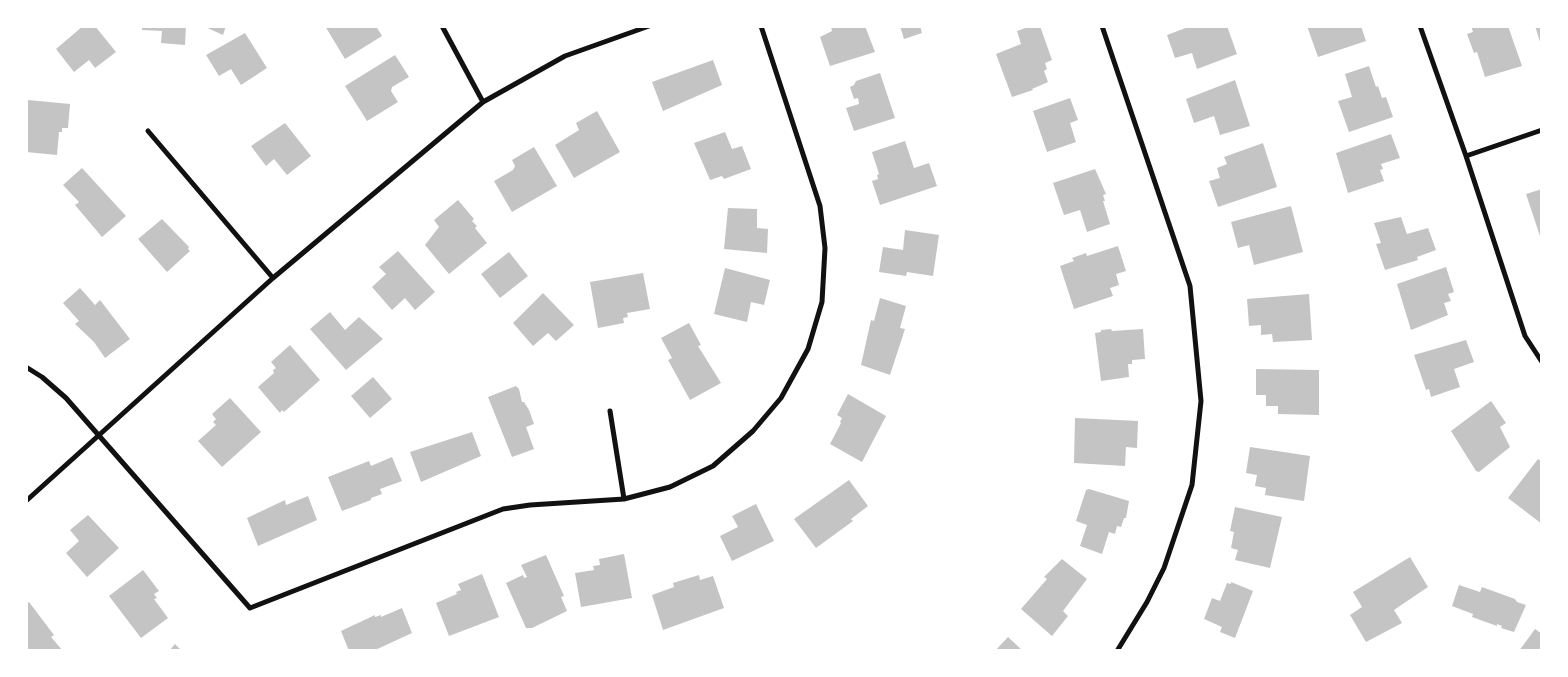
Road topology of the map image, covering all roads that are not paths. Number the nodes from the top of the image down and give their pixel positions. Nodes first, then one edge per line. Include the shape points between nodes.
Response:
1 (442, 26) edge
2 (649, 26) edge
3 (760, 26) edge
4 (1102, 26) edge
5 (1420, 26) edge
6 (483, 102) junction
7 (1542, 130) edge
8 (148, 131) dead end
9 (1466, 156) junction
10 (273, 278) junction
11 (1542, 362) edge
12 (26, 367) edge
13 (610, 411) dead end
14 (98, 436) junction
15 (624, 499) junction
16 (26, 501) edge
17 (1117, 651) edge

1 - 6 street
2 - 6 street via 565,56
3 - 15 street via 820,206 826,248 822,302 808,349 781,398 753,432 713,466 670,487
4 - 17 street via 1190,286 1201,401 1192,485 1164,568
5 - 9 street
6 - 10 street
7 - 9 street
8 - 10 street
9 - 11 street via 1525,336
10 - 14 street
12 - 14 street via 66,398
13 - 15 street
14 - 15 street via 250,608 503,510 530,505
14 - 16 street

